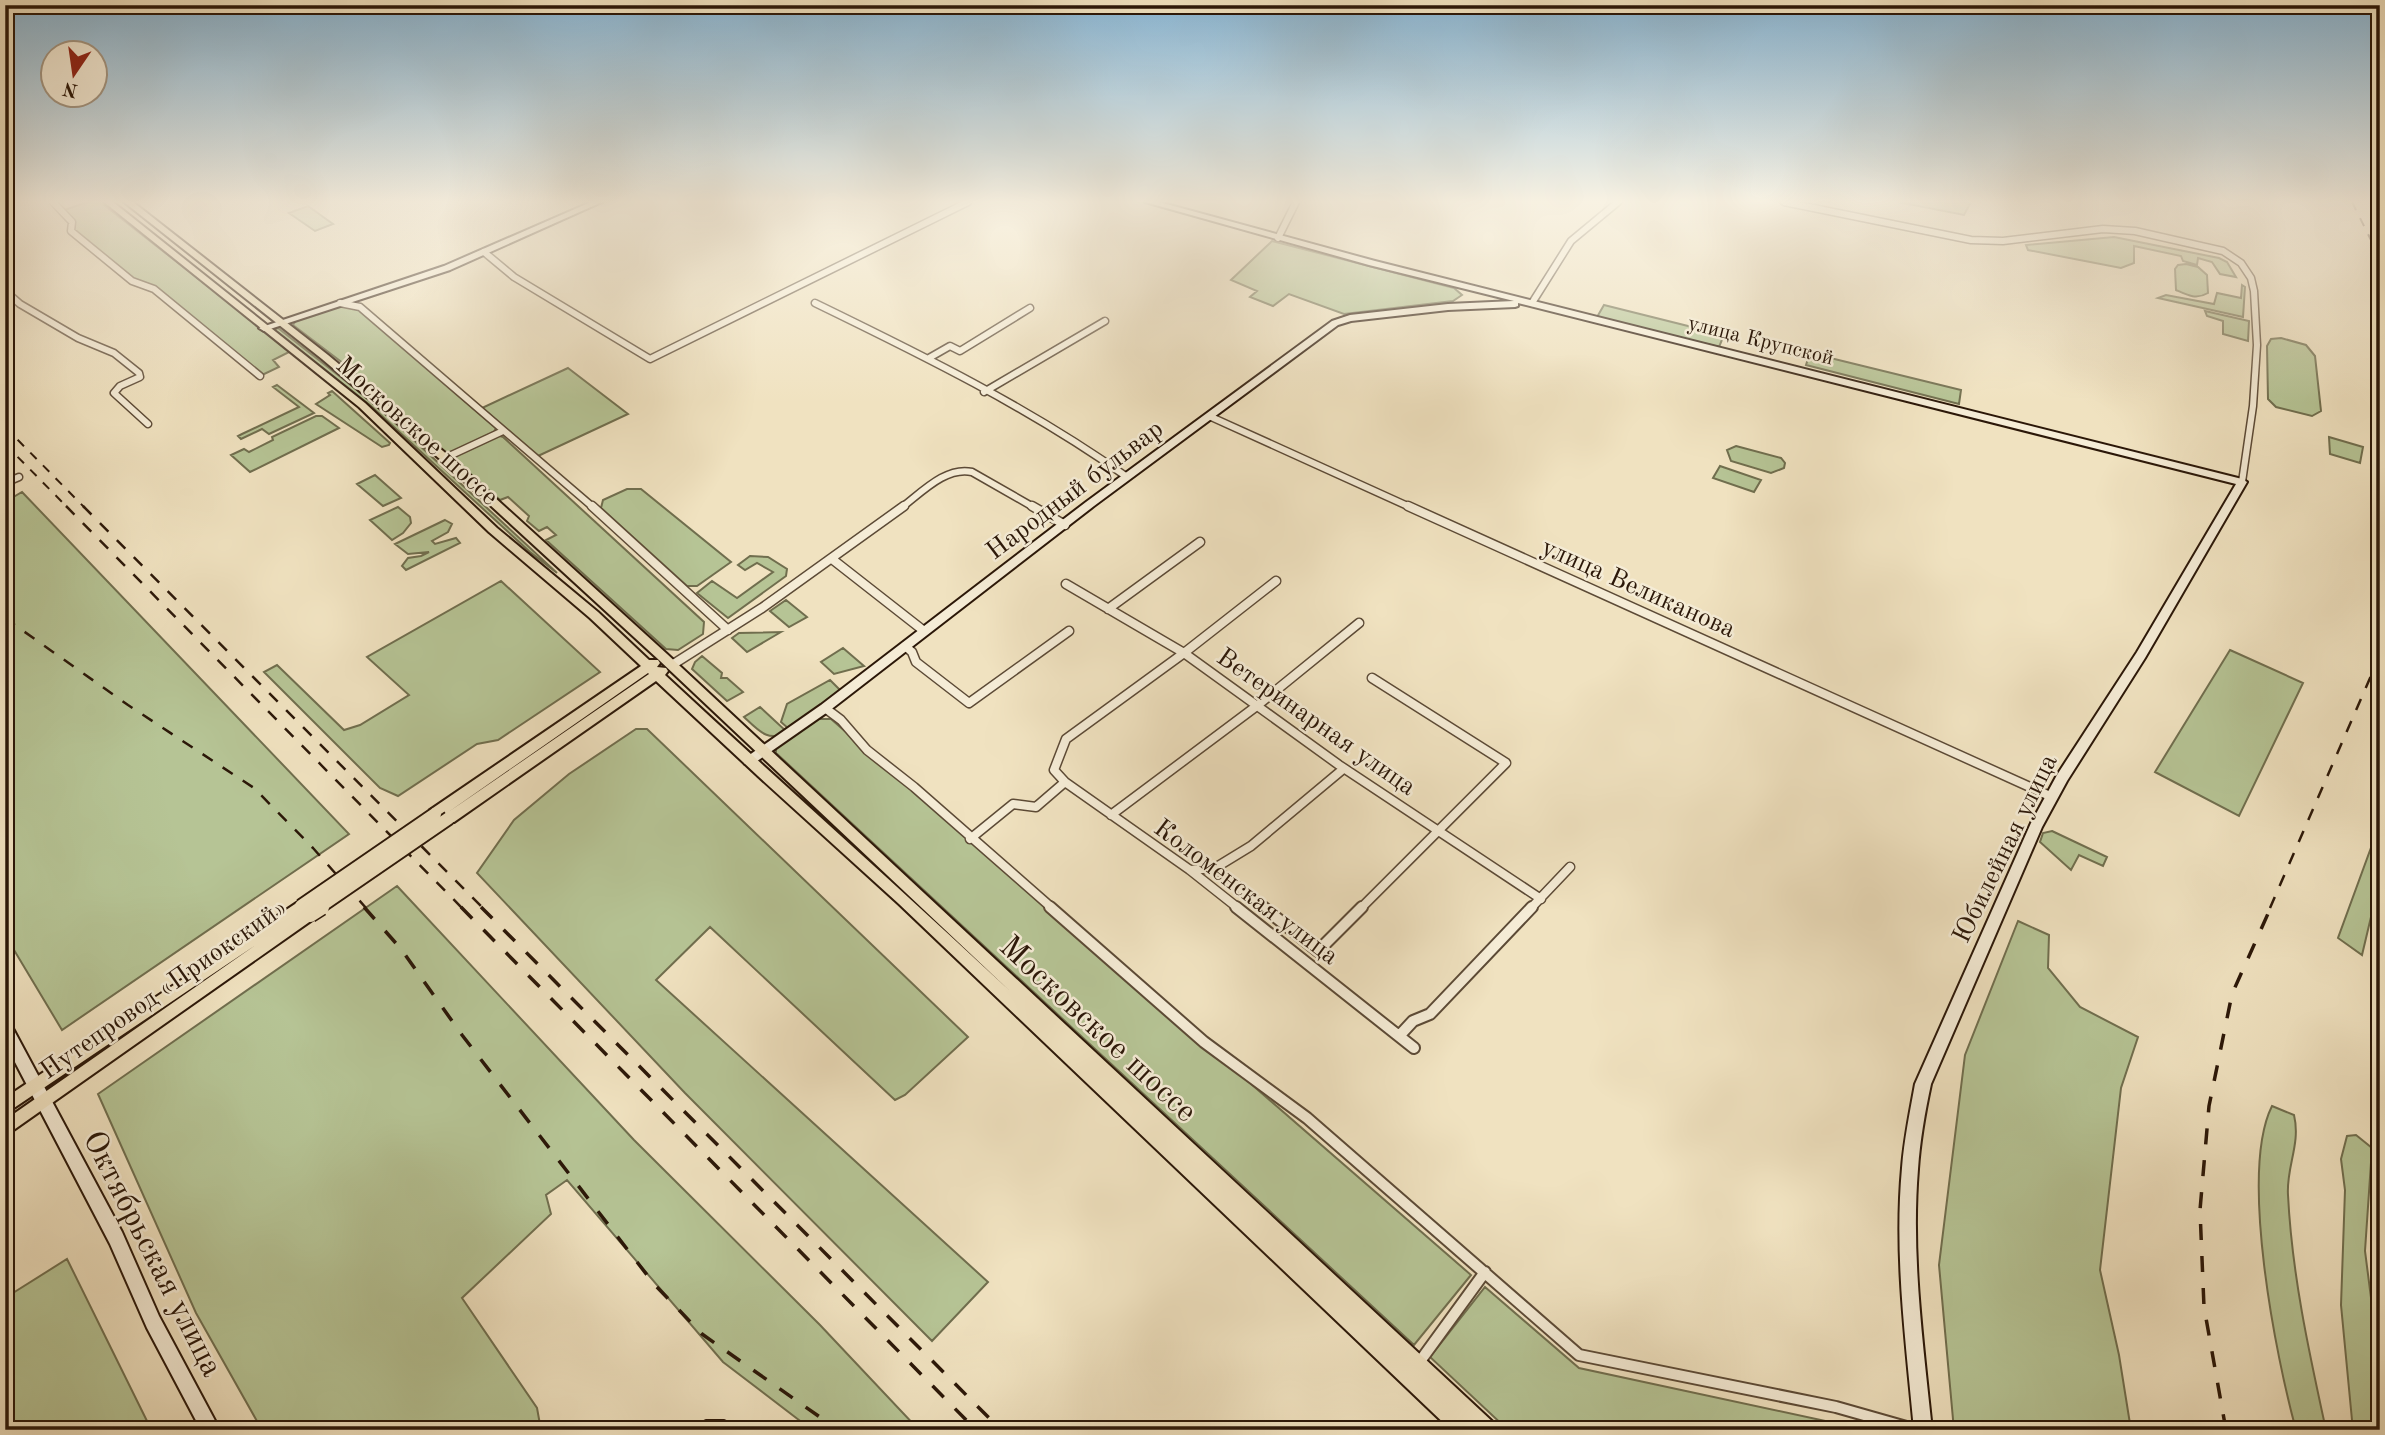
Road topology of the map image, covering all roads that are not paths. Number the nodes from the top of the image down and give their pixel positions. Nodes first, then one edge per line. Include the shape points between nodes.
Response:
1 (117, 269) edge
2 (191, 269) edge
3 (213, 269) edge
4 (444, 269) edge
5 (504, 269) edge
6 (832, 269) edge
7 (1399, 269) edge
8 (1553, 269) edge
9 (2245, 269) edge
10 (1458, 284) junction
11 (5, 291) edge
12 (1500, 300) junction
13 (340, 303) junction
14 (815, 303) dead end
15 (1532, 303) junction
16 (1448, 307) junction
17 (1030, 308) dead end
18 (1105, 321) dead end
19 (281, 322) junction
20 (264, 328) junction
21 (929, 358) junction
22 (260, 376) dead end
23 (984, 392) junction
24 (1209, 416) junction
25 (148, 424) dead end
26 (503, 431) junction
27 (445, 458) junction
28 (19, 477) dead end
29 (1127, 477) junction
30 (2242, 482) junction
31 (5, 483) edge
32 (1065, 525) junction
33 (1200, 542) dead end
34 (832, 559) junction
35 (1276, 581) dead end
36 (1066, 584) dead end
37 (1108, 609) junction
38 (1359, 623) dead end
39 (728, 630) junction
40 (924, 631) junction
41 (1069, 631) dead end
42 (905, 646) junction
43 (1184, 653) junction
44 (667, 661) junction
45 (654, 670) junction
46 (1372, 678) dead end
47 (1258, 705) junction
48 (825, 708) junction
49 (764, 751) junction
50 (749, 761) junction
51 (1342, 770) junction
52 (1065, 782) junction
53 (2052, 797) junction
54 (1111, 815) junction
55 (1437, 831) junction
56 (970, 839) junction
57 (1570, 867) dead end
58 (1215, 868) junction
59 (1191, 870) junction
60 (1541, 899) junction
61 (305, 910) junction
62 (5, 1028) edge
63 (1400, 1035) junction
64 (1414, 1048) dead end
65 (37, 1086) junction
66 (44, 1102) junction
67 (5, 1107) edge
68 (5, 1129) edge
69 (1485, 1272) junction
70 (1418, 1364) junction
71 (211, 1430) edge
72 (706, 1430) edge
73 (724, 1430) edge
74 (1464, 1430) edge
75 (1489, 1430) edge
76 (1917, 1430) edge
77 (1923, 1430) edge

1 - 22 street via 132,281 154,289
2 - 20 main road, Московское шоссе
3 - 19 main road, Московское шоссе
4 - 13 street
5 - 6 street via 650,359
7 - 10 street
8 - 15 street
9 - 30 street, Юбилейная улица via 2255,302 2257,345
10 - 12 street
10 - 16 street via 1466,298
11 - 25 street via 66,331 114,353 139,373 140,377 114,393
12 - 15 street, Народный бульвар
12 - 16 street, Народный бульвар
13 - 19 street
13 - 26 street via 360,307
14 - 21 street
15 - 30 street, улица Крупской
16 - 24 street, Народный бульвар via 1342,320
17 - 21 street via 960,351 950,346
18 - 23 street
19 - 20 street
19 - 27 main road, Московское шоссе
20 - 45 main road, Московское шоссе via 362,405 486,524
21 - 23 street
23 - 29 street
24 - 29 street, Народный бульвар
24 - 53 street, улица Великанова
26 - 27 street
26 - 39 street
27 - 44 main road, Московское шоссе
28 - 31 street
29 - 32 street, Народный бульвар
30 - 53 street, Юбилейная улица
32 - 34 street via 964,470 948,474
32 - 40 street, Народный бульвар
33 - 37 street
34 - 39 street
34 - 40 street
35 - 43 street
36 - 37 street, Ветеринарная улица
37 - 43 street, Ветеринарная улица
38 - 47 street
39 - 44 street via 689,655
40 - 42 street, Народный бульвар
41 - 42 street via 970,703 916,662
42 - 48 street, Народный бульвар
43 - 47 street, Ветеринарная улица
43 - 52 street, Коломенская улица via 1066,739 1054,770
44 - 45 main road
44 - 49 main road, Московское шоссе
45 - 50 main road, Московское шоссе
45 - 61 main road, bridge via 435,814
45 - 61 main road, bridge via 449,818
46 - 55 street via 1506,763
47 - 51 street, Ветеринарная улица
47 - 54 street
48 - 49 street, Народный бульвар
48 - 56 street
49 - 50 street, Народный бульвар
49 - 70 main road, Московское шоссе
50 - 74 main road, Московское шоссе via 904,900
51 - 55 street, Ветеринарная улица via 1361,777
51 - 58 street via 1251,846
52 - 54 street, Коломенская улица
52 - 56 street via 1036,807 1013,804
53 - 77 street, Юбилейная улица via 2000,904 1923,1084 1914,1121 1906,1232
54 - 59 street, Коломенская улица
55 - 58 street via 1318,951
55 - 60 street, Ветеринарная улица
56 - 69 street via 1204,1042 1307,1118
57 - 60 street
58 - 59 street
59 - 63 street, Коломенская улица
60 - 63 street via 1430,1014 1413,1021
61 - 65 main road, Путепровод «Приокский»
61 - 66 main road, Путепровод «Приокский»
62 - 65 street, Октябрьская улица
63 - 64 street, Коломенская улица
65 - 66 main road, Октябрьская улица
65 - 67 main road
66 - 68 main road
66 - 71 main road, Октябрьская улица
69 - 70 street
69 - 76 street via 1579,1355 1836,1407
70 - 75 main road, Московское шоссе
72 - 73 street

